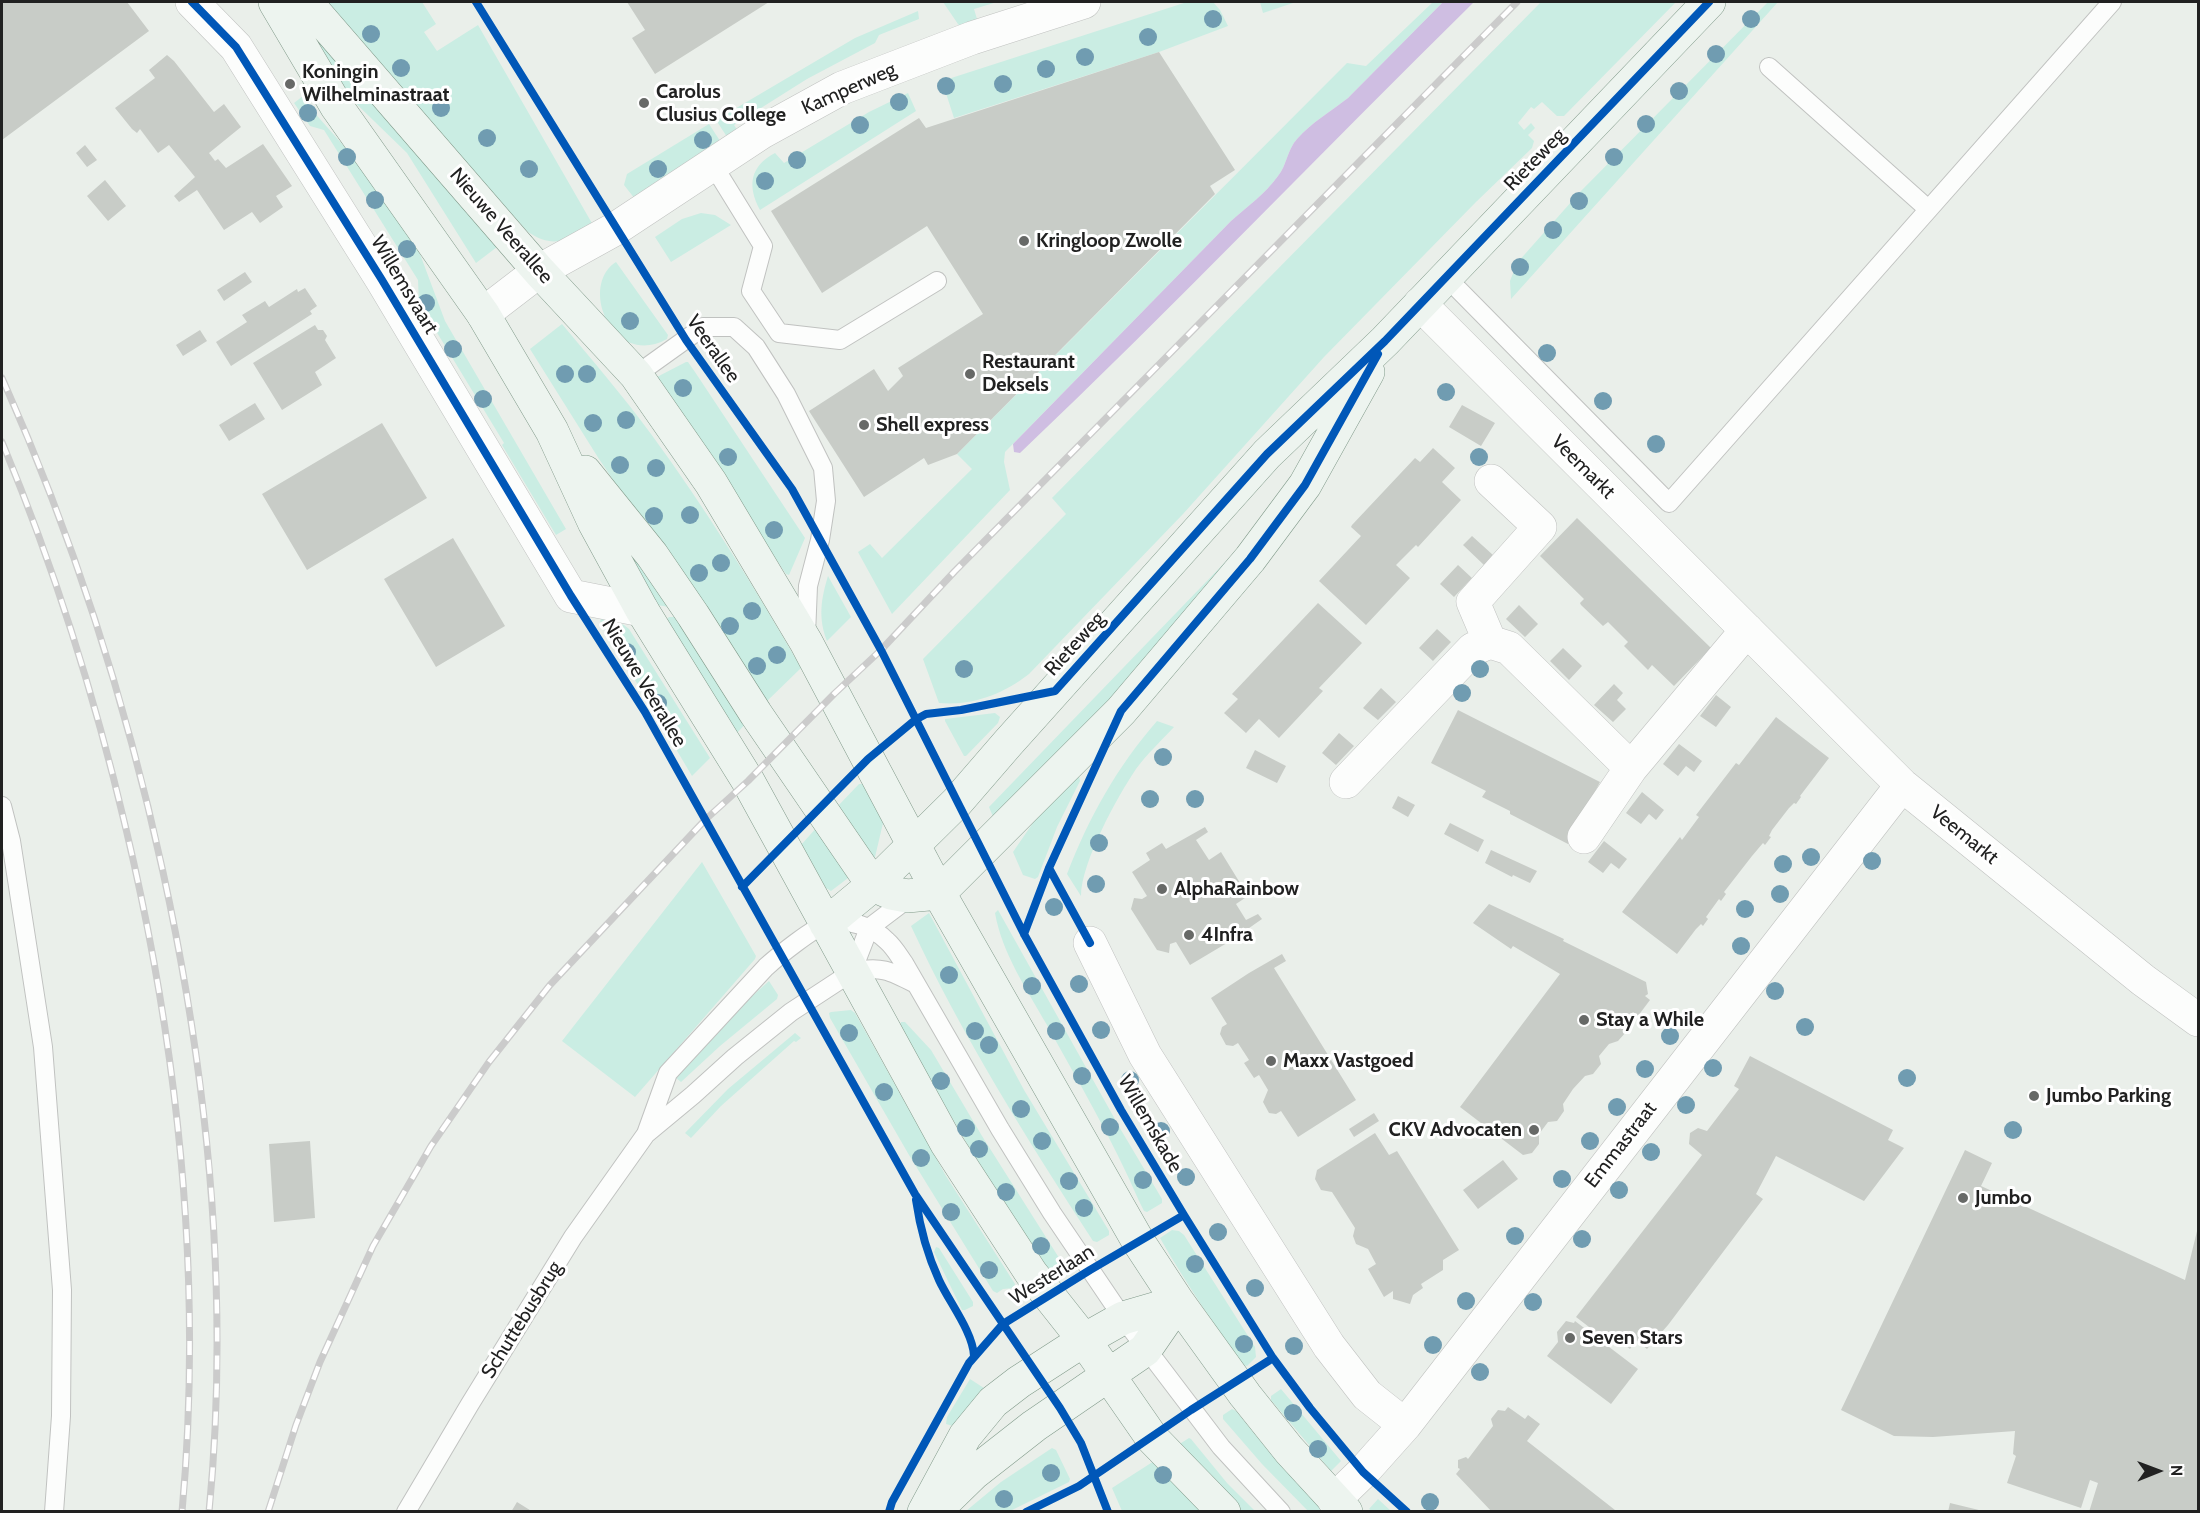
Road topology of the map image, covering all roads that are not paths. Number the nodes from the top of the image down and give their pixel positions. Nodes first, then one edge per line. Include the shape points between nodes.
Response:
1 (192, 2) edge
2 (275, 2) edge
3 (306, 2) edge
4 (1084, 2) edge
5 (1709, 2) edge
6 (2112, 2) edge
7 (1769, 67) dead end
8 (713, 165) junction
9 (1928, 209) junction
10 (539, 271) junction
11 (1446, 277) junction
12 (937, 281) dead end
13 (1419, 304) junction
14 (483, 314) junction
15 (779, 333) junction
16 (1385, 341) junction
17 (756, 347) junction
18 (636, 375) junction
19 (552, 431) junction
20 (1491, 481) dead end
21 (642, 610) junction
22 (1747, 630) junction
23 (806, 642) junction
24 (1491, 642) junction
25 (1631, 768) junction
26 (1346, 782) dead end
27 (1902, 785) junction
28 (2, 806) edge
29 (1584, 837) dead end
30 (914, 846) junction
31 (873, 885) junction
32 (939, 893) junction
33 (826, 924) junction
34 (869, 928) junction
35 (1090, 943) dead end
36 (852, 972) junction
37 (918, 985) junction
38 (2199, 1020) edge
39 (646, 1134) junction
40 (1178, 1302) junction
41 (1123, 1318) junction
42 (1084, 1340) junction
43 (1145, 1350) junction
44 (1107, 1375) junction
45 (1405, 1425) junction
46 (1340, 1506) edge
47 (54, 1512) edge
48 (406, 1512) edge
49 (924, 1512) edge
50 (935, 1512) edge
51 (1224, 1512) edge
52 (1281, 1512) edge

1 - 21 street, Willemsvaart via 236,47 382,280 570,597
2 - 14 main road, Nieuwe Veerallee via 337,107
3 - 10 main road, Nieuwe Veerallee
4 - 8 street, Kamperweg via 972,38 842,88 762,132
5 - 11 main road, Rieteweg
6 - 9 lane
7 - 9 lane
8 - 10 street, Kamperweg via 615,229
8 - 15 lane via 763,246 751,291
9 - 11 lane via 1669,502
10 - 14 street, Kamperweg
10 - 18 main road, Nieuwe Veerallee
11 - 13 main road, Rieteweg
12 - 15 lane via 840,340
13 - 16 main road, Rieteweg
13 - 22 street, Veemarkt
14 - 19 main road, Nieuwe Veerallee
15 - 17 lane
16 - 30 main road, Rieteweg via 1267,454
16 - 32 main road, Rieteweg via 1305,485 1250,559 1121,711
17 - 18 lane via 734,327 703,327
17 - 23 lane via 786,394 824,468 826,501 808,586
18 - 23 main road, Nieuwe Veerallee via 711,483
19 - 21 main road, Nieuwe Veerallee via 594,522
19 - 31 main road, Nieuwe Veerallee via 652,555
20 - 24 street via 1540,527 1473,602
21 - 33 main road, Nieuwe Veerallee via 748,782
22 - 25 street
22 - 27 street, Veemarkt
23 - 30 main road, Nieuwe Veerallee
24 - 25 street via 1509,648
24 - 26 street via 1473,649
25 - 29 street
27 - 38 street, Veemarkt
27 - 45 street, Emmastraat
28 - 47 lane via 11,841 43,1047 62,1290 61,1416
30 - 31 main road, Rieteweg
30 - 32 main road, Nieuwe Veerallee
31 - 32 main road via 891,894 907,896
31 - 33 main road, Rieteweg
32 - 34 lane via 903,903
32 - 40 main road via 1138,1241
33 - 34 lane via 850,922
33 - 36 main road
33 - 39 lane, Schuttebusbrug via 766,967 668,1073
34 - 36 lane
34 - 37 lane via 888,941
35 - 45 street, Willemskade via 1145,1055 1329,1346 1367,1395
36 - 37 lane via 870,967 896,973
36 - 39 lane, Schuttebusbrug via 791,1012
36 - 42 main road via 947,1144 1032,1273
37 - 41 lane via 1000,1129
39 - 48 lane, Schuttebusbrug via 573,1237
40 - 41 main road
40 - 43 main road
40 - 46 main road via 1249,1400
41 - 42 main road
41 - 43 lane
42 - 44 main road
42 - 49 main road via 993,1402 965,1436
43 - 44 main road
43 - 52 lane via 1221,1447
44 - 50 main road via 974,1473
44 - 51 main road via 1152,1438
45 - 46 street, Emmastraat

